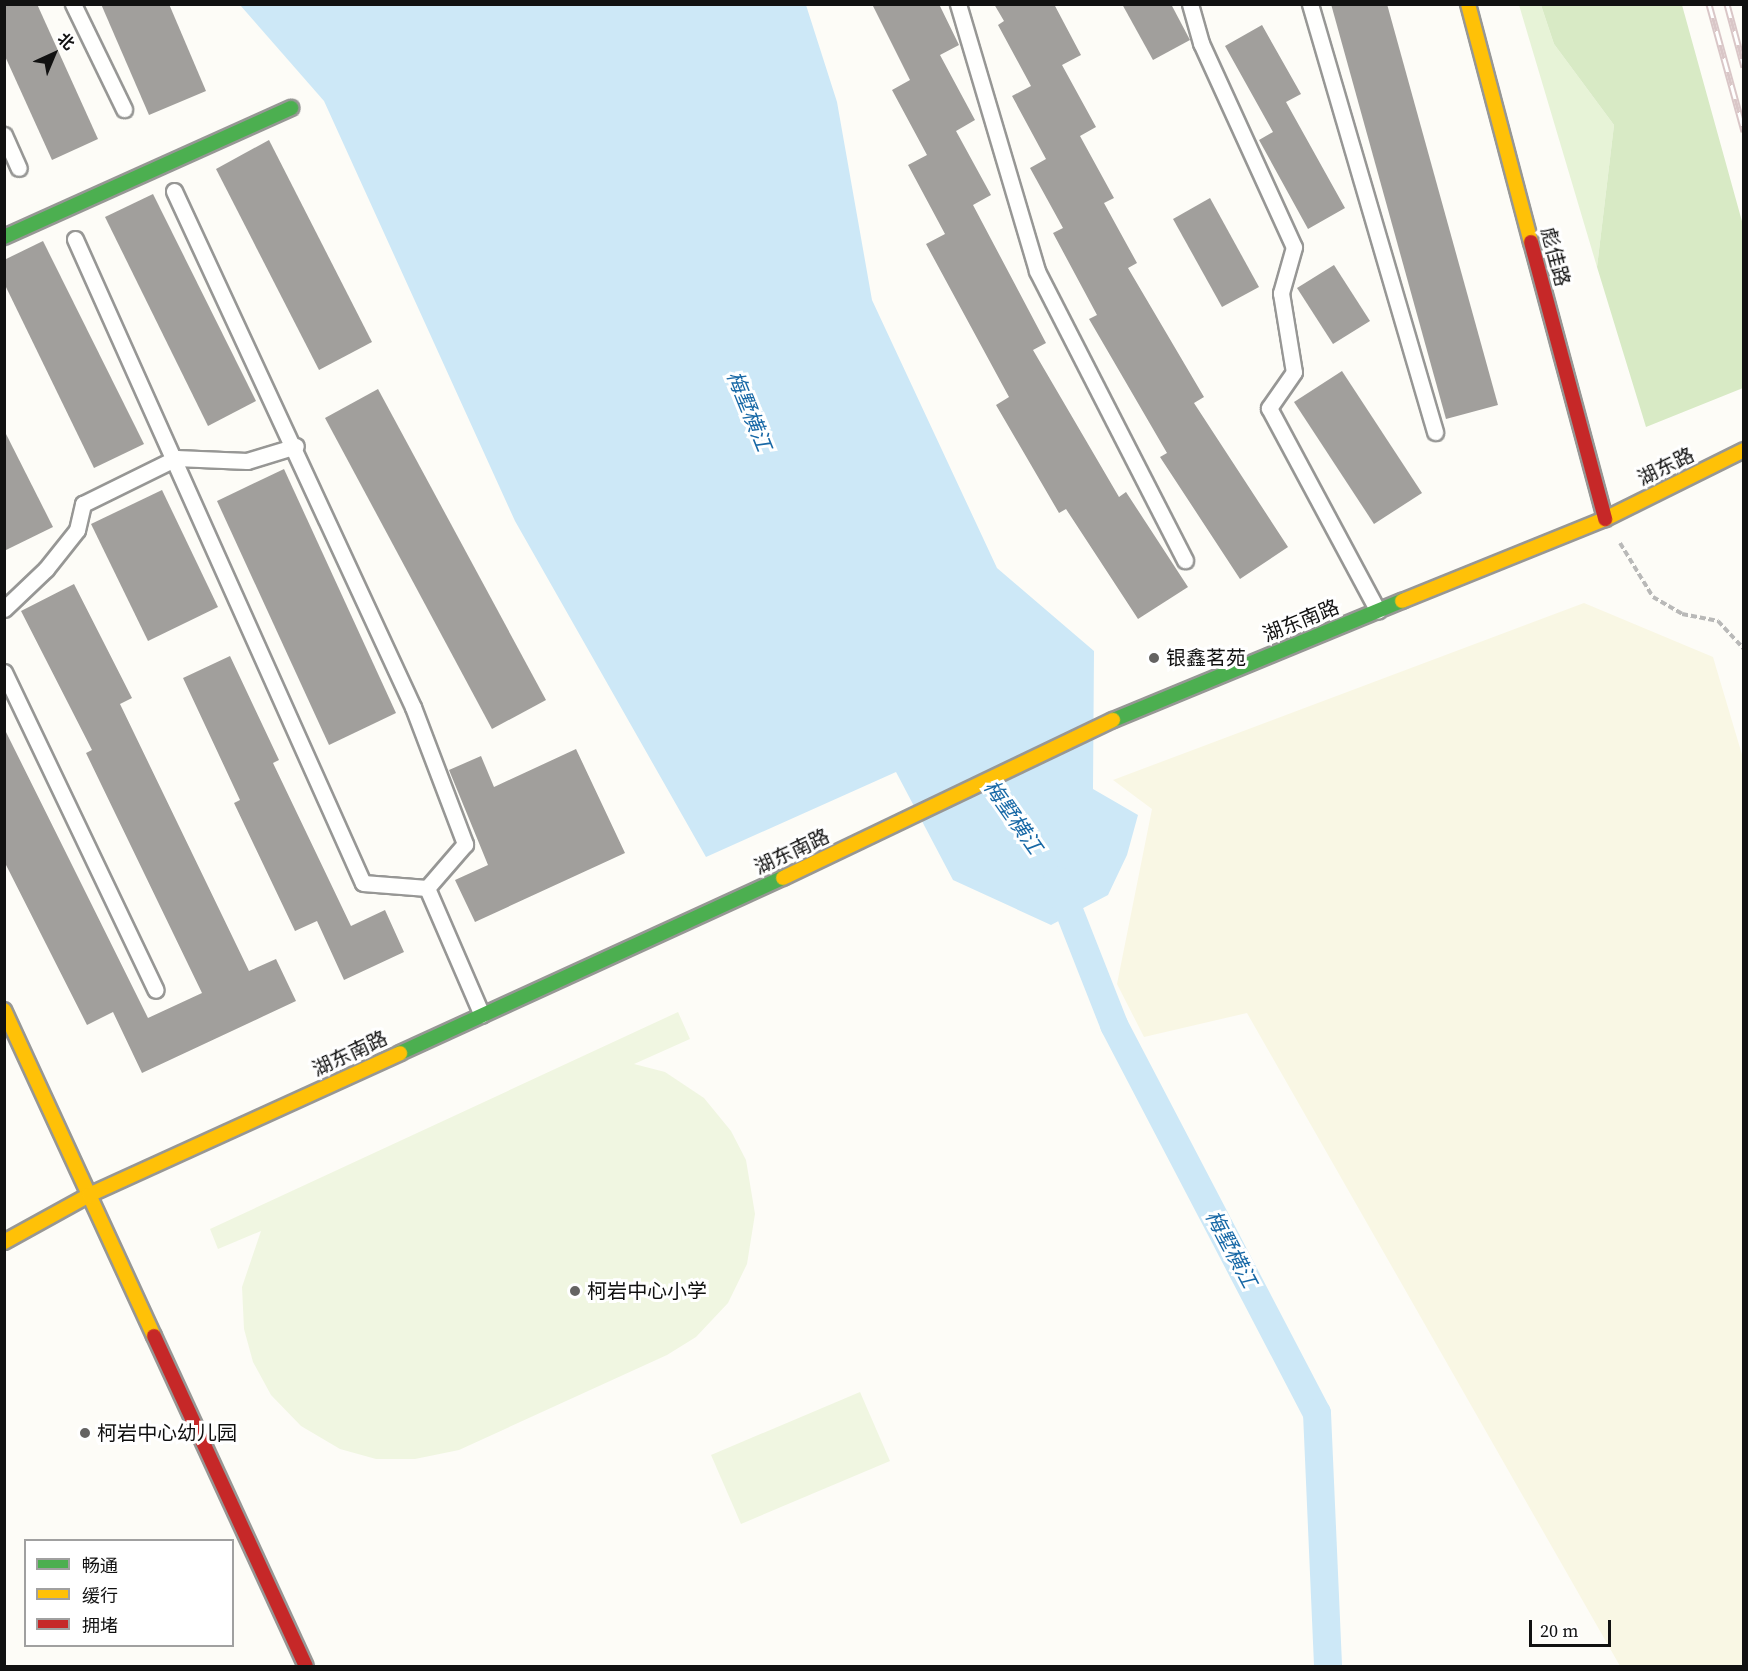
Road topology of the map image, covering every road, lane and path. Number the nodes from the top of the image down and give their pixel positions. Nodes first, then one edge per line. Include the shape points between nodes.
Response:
1 (73, 4) edge
2 (958, 4) edge
3 (1190, 4) edge
4 (1310, 4) edge
5 (1468, 4) edge
6 (291, 108) dead end
7 (124, 109) dead end
8 (4, 135) edge
9 (19, 168) dead end
10 (174, 191) dead end
11 (4, 237) edge
12 (75, 239) dead end
13 (1435, 432) dead end
14 (296, 446) junction
15 (1743, 450) edge
16 (176, 459) junction
17 (1605, 519) junction
18 (1185, 560) dead end
19 (4, 609) edge
20 (1378, 611) junction
21 (1743, 649) edge
22 (4, 672) edge
23 (427, 888) junction
24 (156, 990) dead end
25 (4, 1010) edge
26 (482, 1015) junction
27 (89, 1195) junction
28 (4, 1242) edge
29 (306, 1666) edge

1 - 7 lane
2 - 18 lane via 1037,272
3 - 20 lane via 1201,43 1294,247 1281,293 1294,372 1269,408
4 - 13 lane
5 - 17 street, 彪佳路
6 - 11 street
8 - 9 lane
10 - 14 lane
12 - 16 lane
14 - 16 lane via 247,461
14 - 23 lane via 413,707 465,844
15 - 17 street, 湖东路
16 - 19 lane via 83,504 77,530 46,569
16 - 23 lane via 363,882
17 - 20 street, 湖东南路
17 - 21 path via 1653,597 1682,614 1718,621
20 - 26 street, 湖东南路 via 1131,711 843,850
22 - 24 lane
23 - 26 lane
25 - 27 street
26 - 27 street, 湖东南路
27 - 28 street, 湖东南路
27 - 29 street

